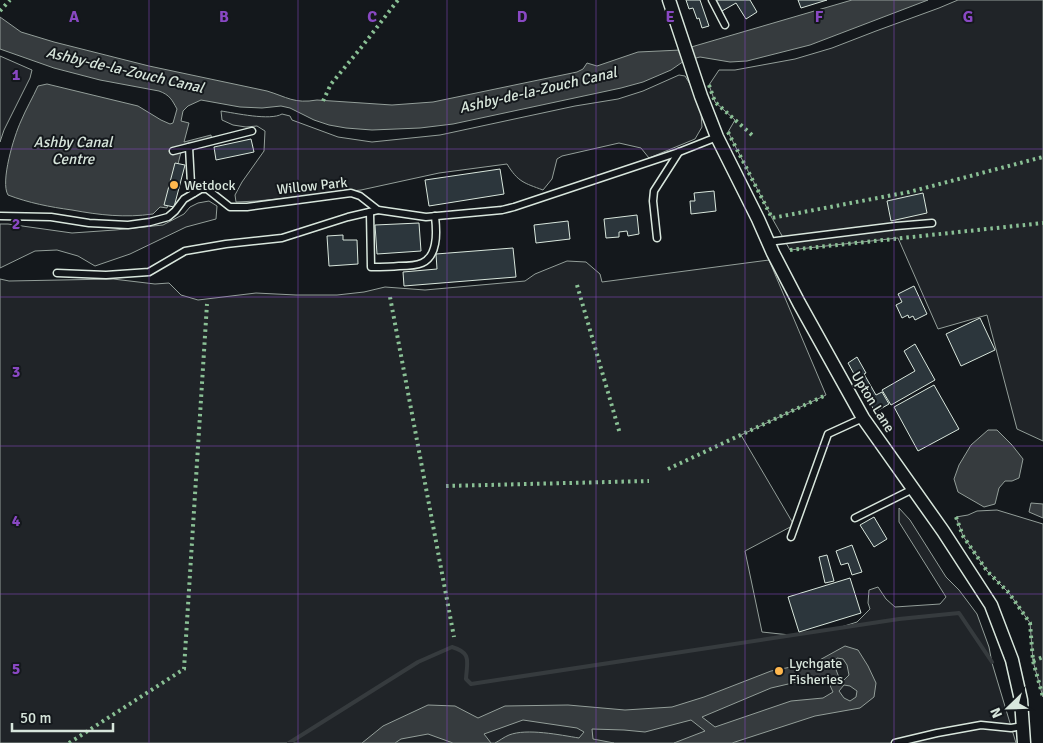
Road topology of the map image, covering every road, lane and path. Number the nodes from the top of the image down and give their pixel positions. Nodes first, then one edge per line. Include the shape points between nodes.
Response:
1 (669, 0) edge
2 (712, 0) edge
3 (725, 25) dead end
4 (252, 131) dead end
5 (717, 137) junction
6 (189, 147) junction
7 (173, 151) dead end
8 (678, 152) junction
9 (194, 193) junction
10 (378, 210) junction
11 (370, 212) junction
12 (0, 216) edge
13 (435, 216) junction
14 (932, 223) dead end
15 (657, 238) dead end
16 (770, 248) junction
17 (57, 273) dead end
18 (863, 418) junction
19 (913, 489) junction
20 (855, 518) dead end
21 (791, 537) dead end
22 (1023, 726) junction
23 (895, 743) edge
24 (1024, 743) edge

1 - 5 street, Upton Lane
2 - 3 lane
4 - 6 lane
5 - 8 lane, Willow Park
5 - 16 street, Upton Lane
6 - 7 lane
6 - 9 lane
8 - 13 lane, Willow Park via 514,207
8 - 15 lane via 654,191
9 - 10 lane, Willow Park via 207,189 230,207 351,193
9 - 12 lane via 168,216 128,225 51,217
10 - 11 lane
10 - 13 lane, Willow Park
11 - 13 lane via 371,267 414,266 428,259 436,244
11 - 17 lane via 282,238 185,251 149,272 106,275
14 - 16 lane via 896,226
16 - 18 street, Upton Lane
18 - 19 street, Upton Lane
18 - 21 lane via 828,434
19 - 20 lane
19 - 22 street, Upton Lane via 992,605 1012,660
22 - 23 lane via 981,725
22 - 24 street, Upton Lane

